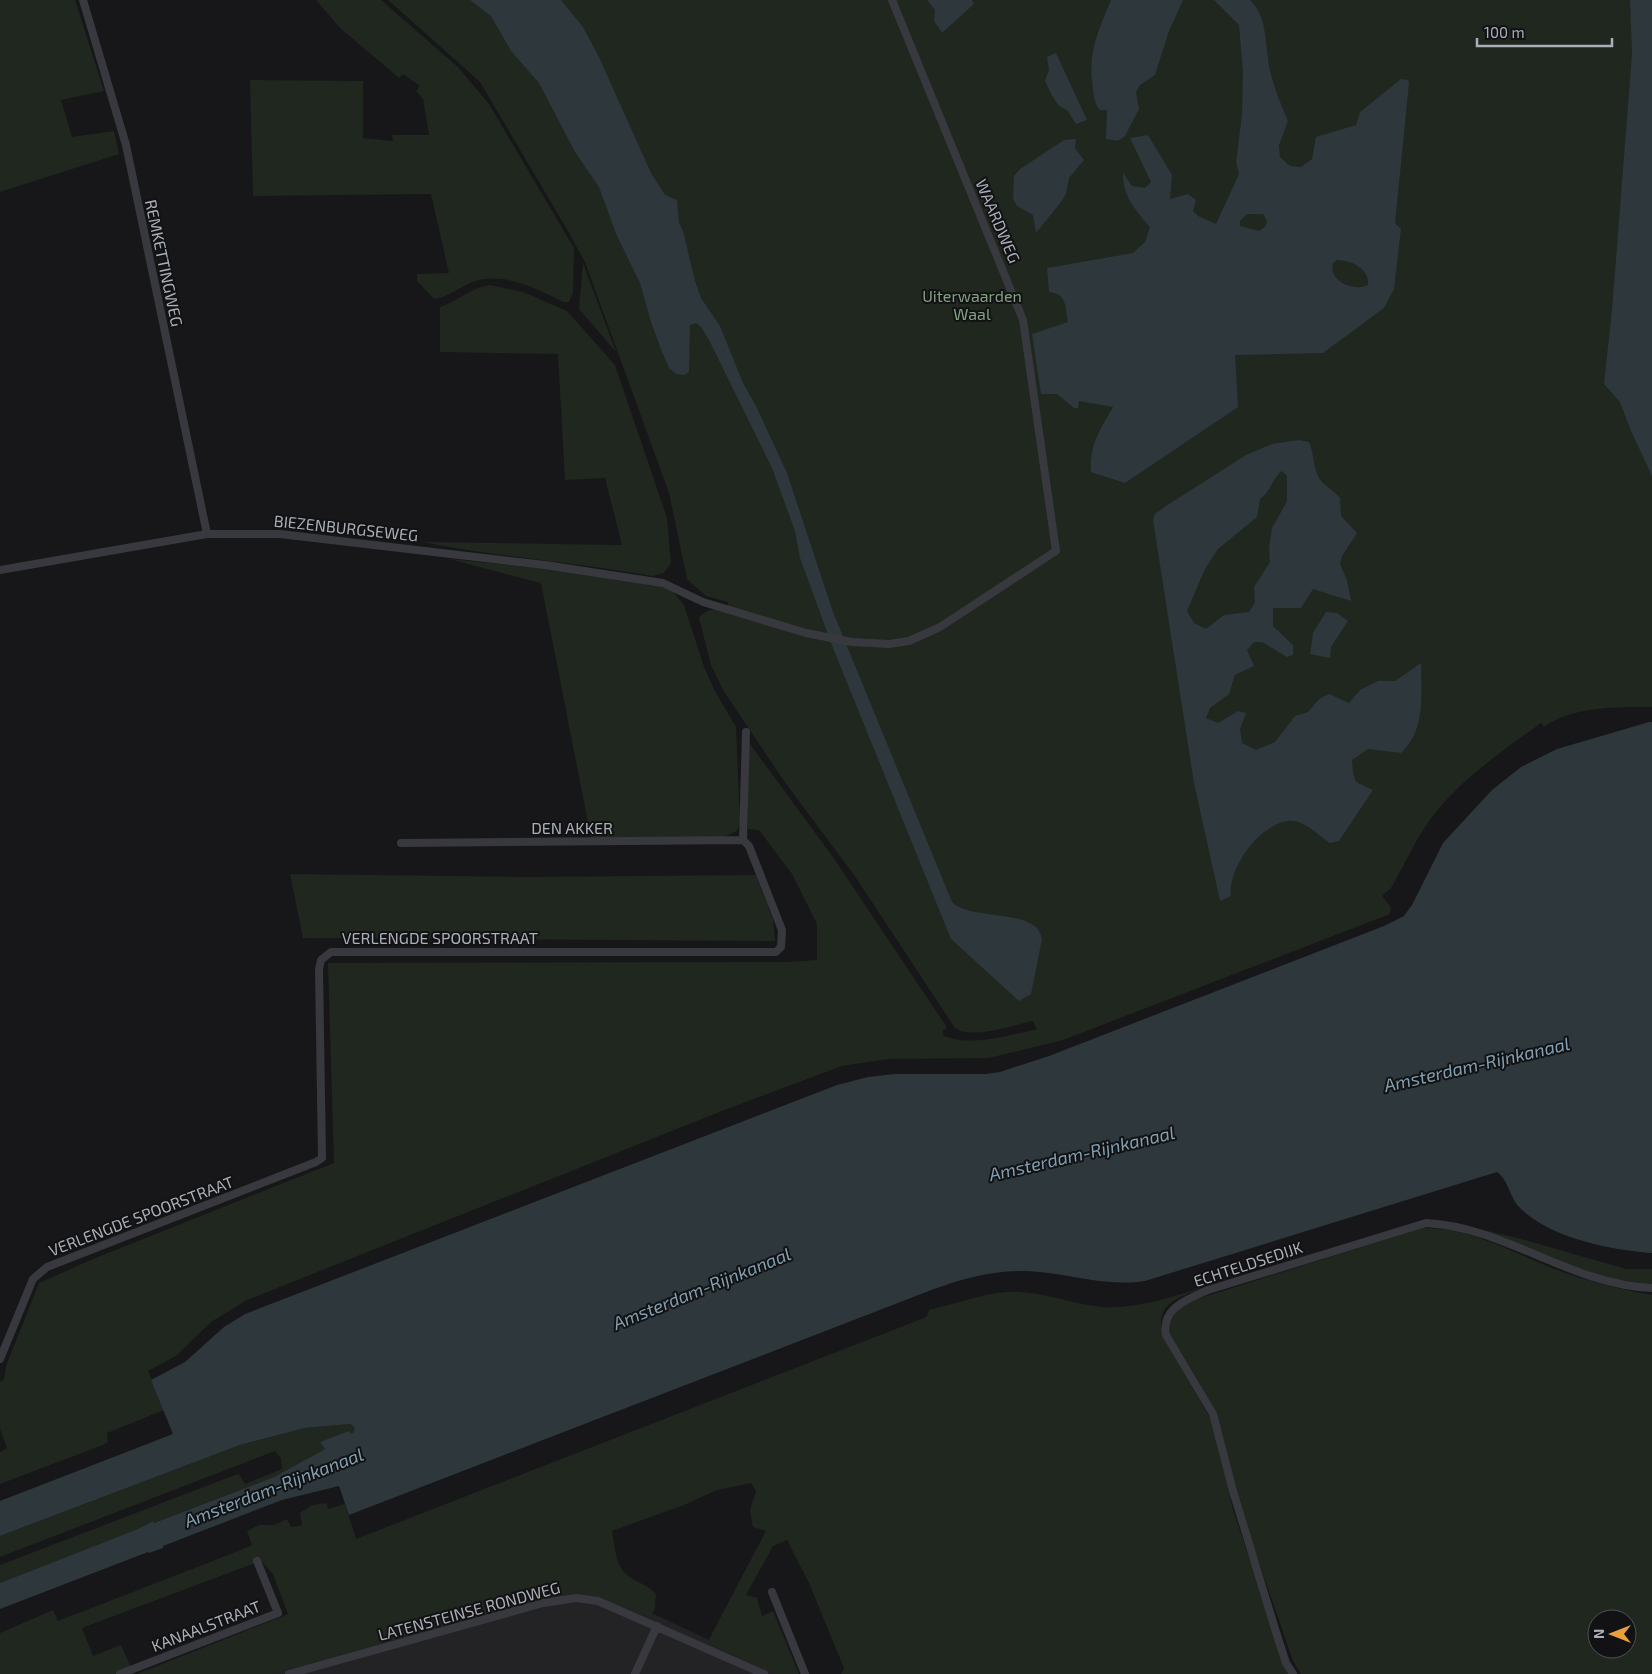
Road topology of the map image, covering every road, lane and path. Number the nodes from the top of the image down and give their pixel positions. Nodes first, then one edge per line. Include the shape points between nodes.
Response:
1 (83, 0) edge
2 (892, 0) edge
3 (207, 534) junction
4 (1056, 551) joint
5 (0, 570) edge
6 (746, 732) dead end
7 (743, 840) junction
8 (401, 843) dead end
9 (1652, 1288) edge
10 (0, 1359) edge
11 (257, 1561) dead end
12 (772, 1592) dead end
13 (657, 1626) junction
14 (120, 1674) edge
15 (289, 1674) edge
16 (635, 1674) edge
17 (764, 1674) edge
18 (805, 1674) edge
19 (1293, 1674) edge

1 - 3 street, REMKETTINGWEG via 126,144
2 - 4 street, WAARDWEG via 1023,320
3 - 4 street, BIEZENBURGSEWEG via 280,534 545,565 663,583 704,602 821,636 889,644 909,641 940,627
3 - 5 street, BIEZENBURGSEWEG
6 - 7 street
7 - 8 street, DEN AKKER
7 - 10 street, VERLENGDE SPOORSTRAAT via 749,846 782,930 781,947 771,953 331,952 321,960 320,969 322,1158 47,1266 33,1279
9 - 19 street, ECHTELDSEDIJK via 1584,1275 1464,1228 1426,1223 1208,1290 1173,1309 1164,1325 1166,1335 1212,1414 1275,1629
11 - 14 street, KANAALSTRAAT via 278,1614
12 - 18 street
13 - 15 street, LATENSTEINSE RONDWEG via 598,1601 566,1599
13 - 16 street
13 - 17 street, LATENSTEINSE RONDWEG

